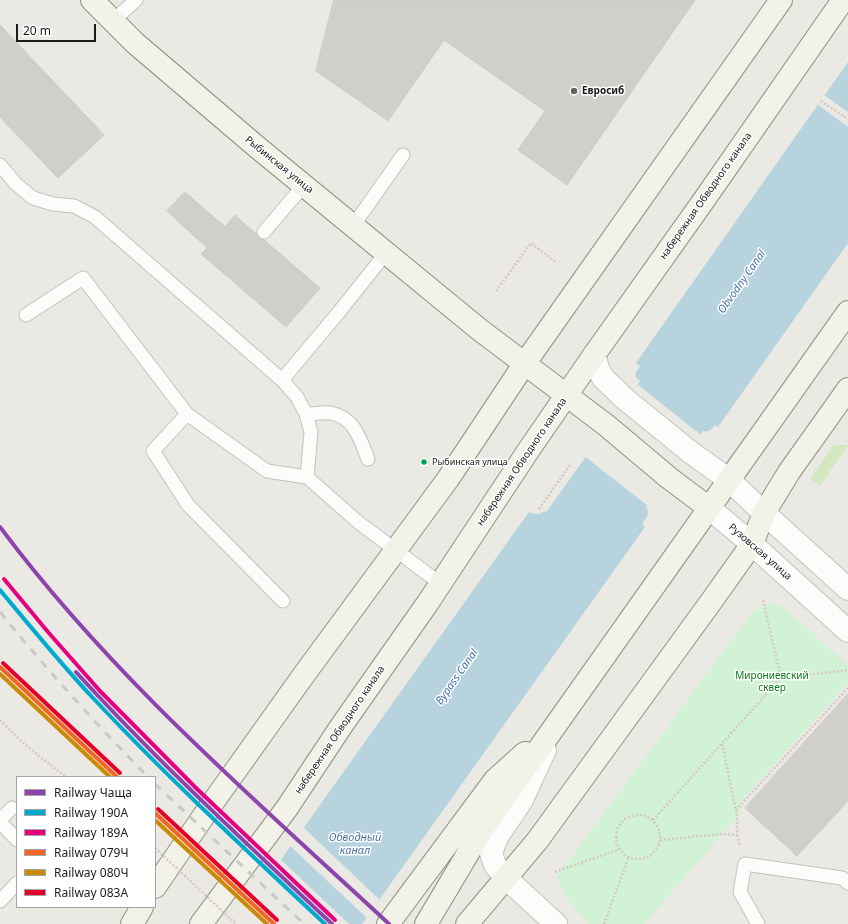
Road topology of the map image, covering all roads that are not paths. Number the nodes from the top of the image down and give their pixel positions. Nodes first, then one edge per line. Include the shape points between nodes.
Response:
1 (92, 0) edge
2 (136, 0) edge
3 (781, 0) edge
4 (843, 0) edge
5 (113, 21) junction
6 (403, 155) dead end
7 (0, 165) edge
8 (304, 185) junction
9 (353, 226) junction
10 (264, 232) dead end
11 (386, 253) junction
12 (848, 312) edge
13 (26, 315) dead end
14 (594, 355) junction
15 (525, 363) junction
16 (282, 380) junction
17 (848, 389) edge
18 (567, 395) junction
19 (187, 414) junction
20 (306, 414) junction
21 (368, 459) dead end
22 (307, 477) junction
23 (669, 478) joint
24 (729, 480) junction
25 (709, 508) junction
26 (764, 513) junction
27 (752, 544) junction
28 (396, 550) junction
29 (441, 584) junction
30 (848, 589) edge
31 (283, 600) dead end
32 (848, 631) edge
33 (557, 724) junction
34 (12, 808) dead end
35 (0, 821) edge
36 (16, 839) edge
37 (506, 878) junction
38 (848, 883) edge
39 (16, 884) edge
40 (156, 886) edge
41 (0, 901) edge
42 (141, 908) edge
43 (132, 924) edge
44 (201, 924) edge
45 (388, 924) edge
46 (426, 924) edge
47 (468, 924) edge
48 (556, 924) edge
49 (758, 924) edge

1 - 5 main road, Рыбинская улица
2 - 5 lane
3 - 15 main road
4 - 14 main road, набережная Обводного канала
5 - 8 main road, Рыбинская улица via 135,43
6 - 9 lane
7 - 16 lane via 16,184 33,198 53,204 74,206 95,217
8 - 9 main road, Рыбинская улица
8 - 10 lane
9 - 11 main road, Рыбинская улица
11 - 15 main road, Рыбинская улица via 480,330
11 - 16 lane
12 - 24 main road
13 - 19 lane via 83,278
14 - 18 main road, набережная Обводного канала
14 - 24 street via 603,378 625,399
15 - 18 main road, Рыбинская улица
15 - 28 main road via 448,479
16 - 20 lane via 297,397
17 - 26 main road via 789,472
18 - 23 main road, Рыбинская улица
18 - 29 main road, набережная Обводного канала
19 - 22 lane via 267,471
19 - 31 lane via 153,452 188,505
20 - 21 lane via 330,413 344,418 356,430
20 - 22 lane via 311,432
22 - 28 lane via 358,522
23 - 25 main road, Рузовская улица
24 - 25 main road
24 - 26 street
25 - 27 street, Рузовская улица
25 - 33 main road
26 - 27 main road
26 - 30 street
27 - 32 street, Рузовская улица
27 - 37 main road via 542,835
28 - 29 lane
28 - 40 main road via 303,676
29 - 44 main road, набережная Обводного канала via 287,808
33 - 37 street via 522,800 497,837 491,853 495,865
33 - 45 main road via 495,780
33 - 46 main road via 483,828
34 - 35 lane
35 - 36 lane
37 - 47 main road
37 - 48 street
38 - 49 lane via 842,878 745,864 740,892
39 - 41 lane
42 - 43 main road

